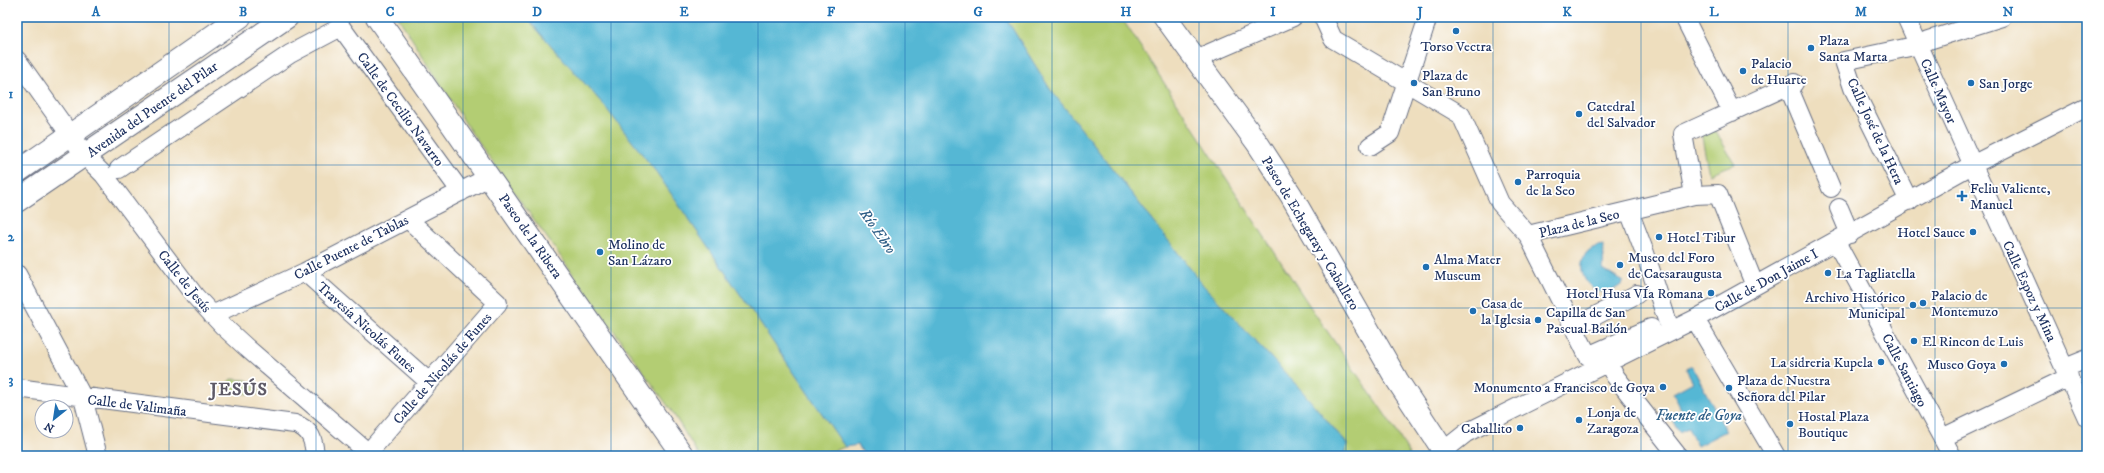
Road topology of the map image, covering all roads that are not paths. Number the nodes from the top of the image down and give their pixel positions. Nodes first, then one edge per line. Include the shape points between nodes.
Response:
1 (240, 17) edge
2 (287, 17) edge
3 (377, 17) edge
4 (1165, 17) edge
5 (1293, 17) edge
6 (1323, 17) edge
7 (1428, 17) edge
8 (1684, 17) edge
9 (1906, 17) edge
10 (2002, 17) edge
11 (1919, 45) junction
12 (1196, 59) junction
13 (17, 60) edge
14 (1407, 83) junction
15 (2087, 107) edge
16 (1732, 112) junction
17 (70, 135) junction
18 (1370, 146) dead end
19 (85, 156) junction
20 (1972, 165) junction
21 (119, 169) dead end
22 (17, 172) edge
23 (489, 177) junction
24 (1831, 188) dead end
25 (461, 192) junction
26 (1694, 195) junction
27 (17, 201) edge
28 (1909, 201) junction
29 (1840, 208) dead end
30 (1635, 209) junction
31 (408, 219) junction
32 (1528, 235) junction
33 (1843, 238) junction
34 (305, 272) junction
35 (17, 274) edge
36 (1755, 286) junction
37 (1637, 294) dead end
38 (212, 315) junction
39 (1695, 319) junction
40 (1574, 327) junction
41 (1604, 356) junction
42 (2087, 359) edge
43 (2067, 373) junction
44 (429, 382) junction
45 (17, 388) edge
46 (298, 394) junction
47 (84, 398) junction
48 (2087, 418) edge
49 (284, 422) junction
50 (339, 429) junction
51 (1942, 438) junction
52 (314, 450) edge
53 (1442, 454) edge
54 (370, 455) edge
55 (98, 456) edge
56 (683, 456) edge
57 (1678, 456) edge
58 (1776, 456) edge
59 (1952, 456) edge

1 - 17 main road, Avenida del Puente del Pilar
2 - 19 main road, Avenida del Puente del Pilar
3 - 23 main road, Paseo de la Ribera
4 - 12 main road, Paseo de Echegaray y Caballero
5 - 12 street
6 - 14 street via 1333,39
7 - 14 street
8 - 16 street
9 - 11 street, Calle Mayor
10 - 11 street
11 - 20 street, Calle Mayor
11 - 28 street, Calle José de la Hera via 1844,61 1853,88
12 - 53 main road, Paseo de Echegaray y Caballero via 1258,144 1291,195
13 - 17 street, Calle de Jesús
14 - 18 street via 1390,134
14 - 32 street, Plaza de la Seo via 1460,115 1500,203
15 - 20 street, Calle de Don Jaime I
16 - 24 street via 1791,85
16 - 26 street via 1683,134
17 - 19 street, Calle de Jesús
17 - 22 main road, Avenida del Puente del Pilar
19 - 27 main road, Avenida del Puente del Pilar
19 - 38 street, Calle de Jesús via 104,175 181,279
20 - 28 street, Calle de Don Jaime I
20 - 43 street, Calle Espoz y Mina
21 - 25 street, Calle de Cecilio Navarro via 290,54 341,27
23 - 25 street, Calle Puente de Tablas
23 - 56 main road, Paseo de la Ribera
25 - 31 street, Calle Puente de Tablas
26 - 30 street
26 - 36 street via 1718,194
28 - 33 street, Calle de Don Jaime I
29 - 33 street, Calle Santiago
30 - 32 street, Plaza de la Seo
30 - 41 street, Plaza de la Seo via 1645,253 1670,320
31 - 34 street, Calle Puente de Tablas
31 - 44 street, Calle de Nicolás de Funes via 498,303
32 - 40 street, Plaza de la Seo
33 - 36 street, Calle de Don Jaime I
33 - 51 street, Calle Santiago
34 - 38 street, Calle Puente de Tablas
34 - 44 street, Travesía Nicolás Funes
35 - 47 street
36 - 39 street, Calle de Don Jaime I
37 - 40 street
38 - 46 street, Calle de Jesús
39 - 41 street, Calle de Don Jaime I
39 - 58 street
40 - 41 street, Plaza de la Seo via 1588,356
41 - 53 street, Calle de Don Jaime I via 1466,433
41 - 57 street via 1615,376
42 - 43 street
43 - 48 street, Calle Espoz y Mina
43 - 51 street
44 - 54 street, Calle de Nicolás de Funes
45 - 47 street, Calle de Valimaña
46 - 49 street via 295,409
46 - 50 street, Calle de Jesús
47 - 49 street, Calle de Valimaña
47 - 55 street
49 - 52 street via 304,428 311,435
50 - 52 street via 331,431
50 - 54 street, Calle de Jesús
51 - 59 street, Calle Santiago

